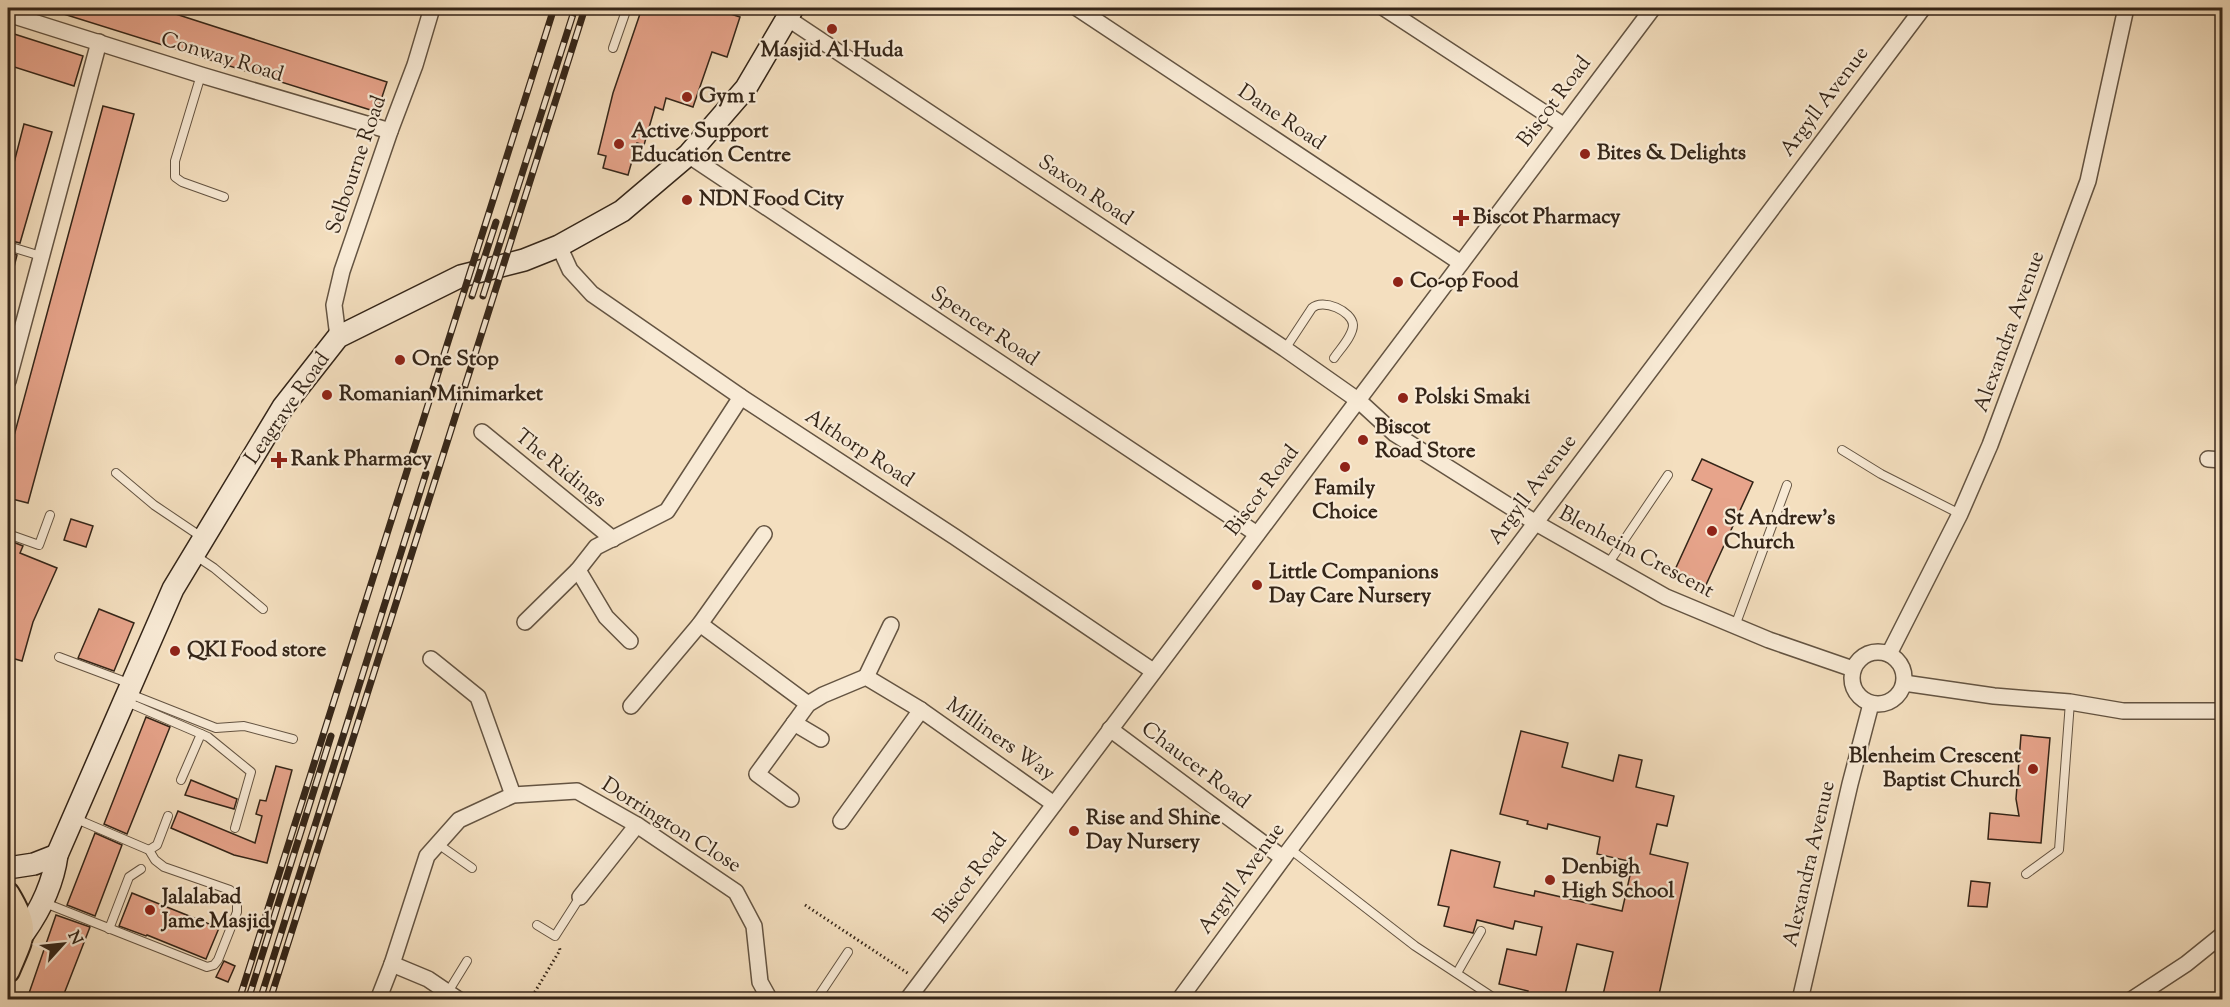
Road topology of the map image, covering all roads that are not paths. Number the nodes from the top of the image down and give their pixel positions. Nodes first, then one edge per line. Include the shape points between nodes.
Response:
1 (432, 8) edge
2 (627, 8) edge
3 (1077, 8) edge
4 (1384, 8) edge
5 (1653, 8) edge
6 (1923, 8) edge
7 (2126, 8) edge
8 (790, 13) edge
9 (8, 14) edge
10 (99, 42) junction
11 (613, 48) dead end
12 (201, 75) junction
13 (1563, 125) junction
14 (390, 131) junction
15 (688, 155) junction
16 (224, 196) dead end
17 (8, 246) edge
18 (559, 246) junction
19 (41, 256) junction
20 (1461, 262) junction
21 (338, 338) junction
22 (1285, 349) junction
23 (1334, 358) dead end
24 (8, 381) edge
25 (741, 397) junction
26 (1359, 400) junction
27 (482, 432) dead end
28 (1842, 450) dead end
29 (116, 473) dead end
30 (1668, 475) dead end
31 (1787, 485) dead end
32 (1960, 514) junction
33 (50, 515) dead end
34 (1536, 523) junction
35 (8, 534) edge
36 (764, 534) dead end
37 (1257, 534) junction
38 (613, 539) junction
39 (199, 546) junction
40 (1608, 564) junction
41 (578, 570) junction
42 (262, 609) dead end
43 (525, 622) dead end
44 (700, 624) junction
45 (891, 625) dead end
46 (1735, 626) junction
47 (630, 641) dead end
48 (1889, 654) junction
49 (58, 657) dead end
50 (431, 659) dead end
51 (1853, 669) junction
52 (1154, 671) junction
53 (866, 677) junction
54 (1904, 683) junction
55 (129, 693) junction
56 (2070, 702) junction
57 (808, 704) junction
58 (1871, 704) junction
59 (631, 706) dead end
60 (921, 710) junction
61 (2223, 711) edge
62 (794, 723) junction
63 (1110, 729) junction
64 (201, 734) junction
65 (293, 739) dead end
66 (820, 739) dead end
67 (181, 780) dead end
68 (513, 795) junction
69 (791, 799) dead end
70 (1054, 804) junction
71 (168, 816) dead end
72 (73, 818) junction
73 (841, 821) dead end
74 (637, 825) junction
75 (235, 828) dead end
76 (438, 844) junction
77 (149, 850) junction
78 (1286, 854) junction
79 (57, 855) junction
80 (8, 868) edge
81 (472, 868) dead end
82 (141, 869) dead end
83 (2026, 874) dead end
84 (8, 894) edge
85 (580, 897) joint
86 (43, 902) junction
87 (537, 925) dead end
88 (109, 929) junction
89 (1481, 931) dead end
90 (24, 933) junction
91 (2223, 935) edge
92 (848, 952) dead end
93 (467, 961) dead end
94 (392, 964) junction
95 (8, 971) edge
96 (1457, 973) junction
97 (453, 996) edge
98 (378, 999) edge
99 (767, 999) edge
100 (816, 999) edge
101 (907, 999) edge
102 (1179, 999) edge
103 (1492, 999) edge
104 (1800, 999) edge
105 (2131, 999) edge

1 - 14 street, Selbourne Road
2 - 11 lane
3 - 20 street, Dane Road
4 - 13 street
5 - 13 street, Biscot Road
6 - 34 street, Argyll Avenue
7 - 32 street, Alexandra Avenue via 2088,182 1990,445
8 - 15 main road, Leagrave Road via 746,88
8 - 22 street, Saxon Road
9 - 10 street, Conway Road
10 - 12 street, Conway Road
10 - 19 street
12 - 14 street, Conway Road
12 - 16 lane via 175,161 175,177
13 - 20 street, Biscot Road
14 - 21 street, Selbourne Road via 342,271 334,305
15 - 18 main road, Leagrave Road via 622,211
15 - 37 street, Spencer Road
17 - 19 lane
18 - 21 main road, Leagrave Road via 524,260 462,276
18 - 25 street, Althorp Road via 570,270 591,294
19 - 24 street
20 - 26 street, Biscot Road
21 - 39 main road, Leagrave Road via 284,406
22 - 23 lane via 1312,308 1316,304 1330,304 1353,324 1352,332
22 - 26 street, Saxon Road
25 - 38 street, The Ridings via 667,511
25 - 52 street, Althorp Road
26 - 34 street, Blenheim Crescent via 1395,434
26 - 37 street, Biscot Road
27 - 38 street, The Ridings
28 - 32 lane
29 - 39 lane
30 - 40 lane
31 - 46 lane
32 - 48 street, Alexandra Avenue
33 - 35 lane via 39,545
34 - 40 street, Blenheim Crescent
34 - 78 street, Argyll Avenue
36 - 44 street
37 - 52 street, Biscot Road
38 - 41 street, The Ridings via 596,547
39 - 42 lane via 213,567
39 - 55 main road, Leagrave Road via 173,589
40 - 46 street, Blenheim Crescent via 1666,597
41 - 43 street, The Ridings
41 - 47 street via 606,617
44 - 57 street
44 - 59 street
45 - 53 street
46 - 51 street, Blenheim Crescent
48 - 51 street via 1864,656
48 - 54 street via 1901,666
49 - 55 lane
50 - 68 street via 478,697
51 - 58 street via 1852,686 1856,694
52 - 63 street, Biscot Road
53 - 57 street
53 - 60 street, Milliners Way
54 - 56 street
54 - 58 street via 1888,703
55 - 64 lane
55 - 65 lane via 216,728 244,726
55 - 72 main road, Leagrave Road
56 - 61 street via 2123,711
56 - 83 lane via 2059,849
57 - 62 street
58 - 104 street, Alexandra Avenue
60 - 70 street, Milliners Way
60 - 73 street, Milliners Way
62 - 66 street
62 - 69 street via 757,774
63 - 70 street, Biscot Road
63 - 78 street, Chaucer Road
64 - 67 lane
64 - 75 lane via 251,772
68 - 74 street, Dorrington Close via 577,791
68 - 76 street, Dorrington Close via 459,820
70 - 101 street, Biscot Road
71 - 77 lane via 157,845
72 - 77 lane
72 - 79 main road, Leagrave Road
74 - 85 street
74 - 99 street, Dorrington Close via 736,892 754,926 760,982
76 - 81 lane
76 - 94 street, Dorrington Close via 427,856
77 - 88 lane via 164,867 230,890 237,899 237,912 218,960 207,967
78 - 96 lane
78 - 102 street, Argyll Avenue
79 - 80 main road
79 - 86 main road, Leagrave Road
82 - 88 lane via 129,877
84 - 90 main road
85 - 87 lane via 555,936
86 - 88 lane
86 - 90 main road, Leagrave Road
89 - 96 lane
90 - 95 main road, Leagrave Road
91 - 105 street
92 - 100 lane
93 - 97 lane
94 - 97 street via 428,979
94 - 98 street, Dorrington Close
96 - 103 lane

